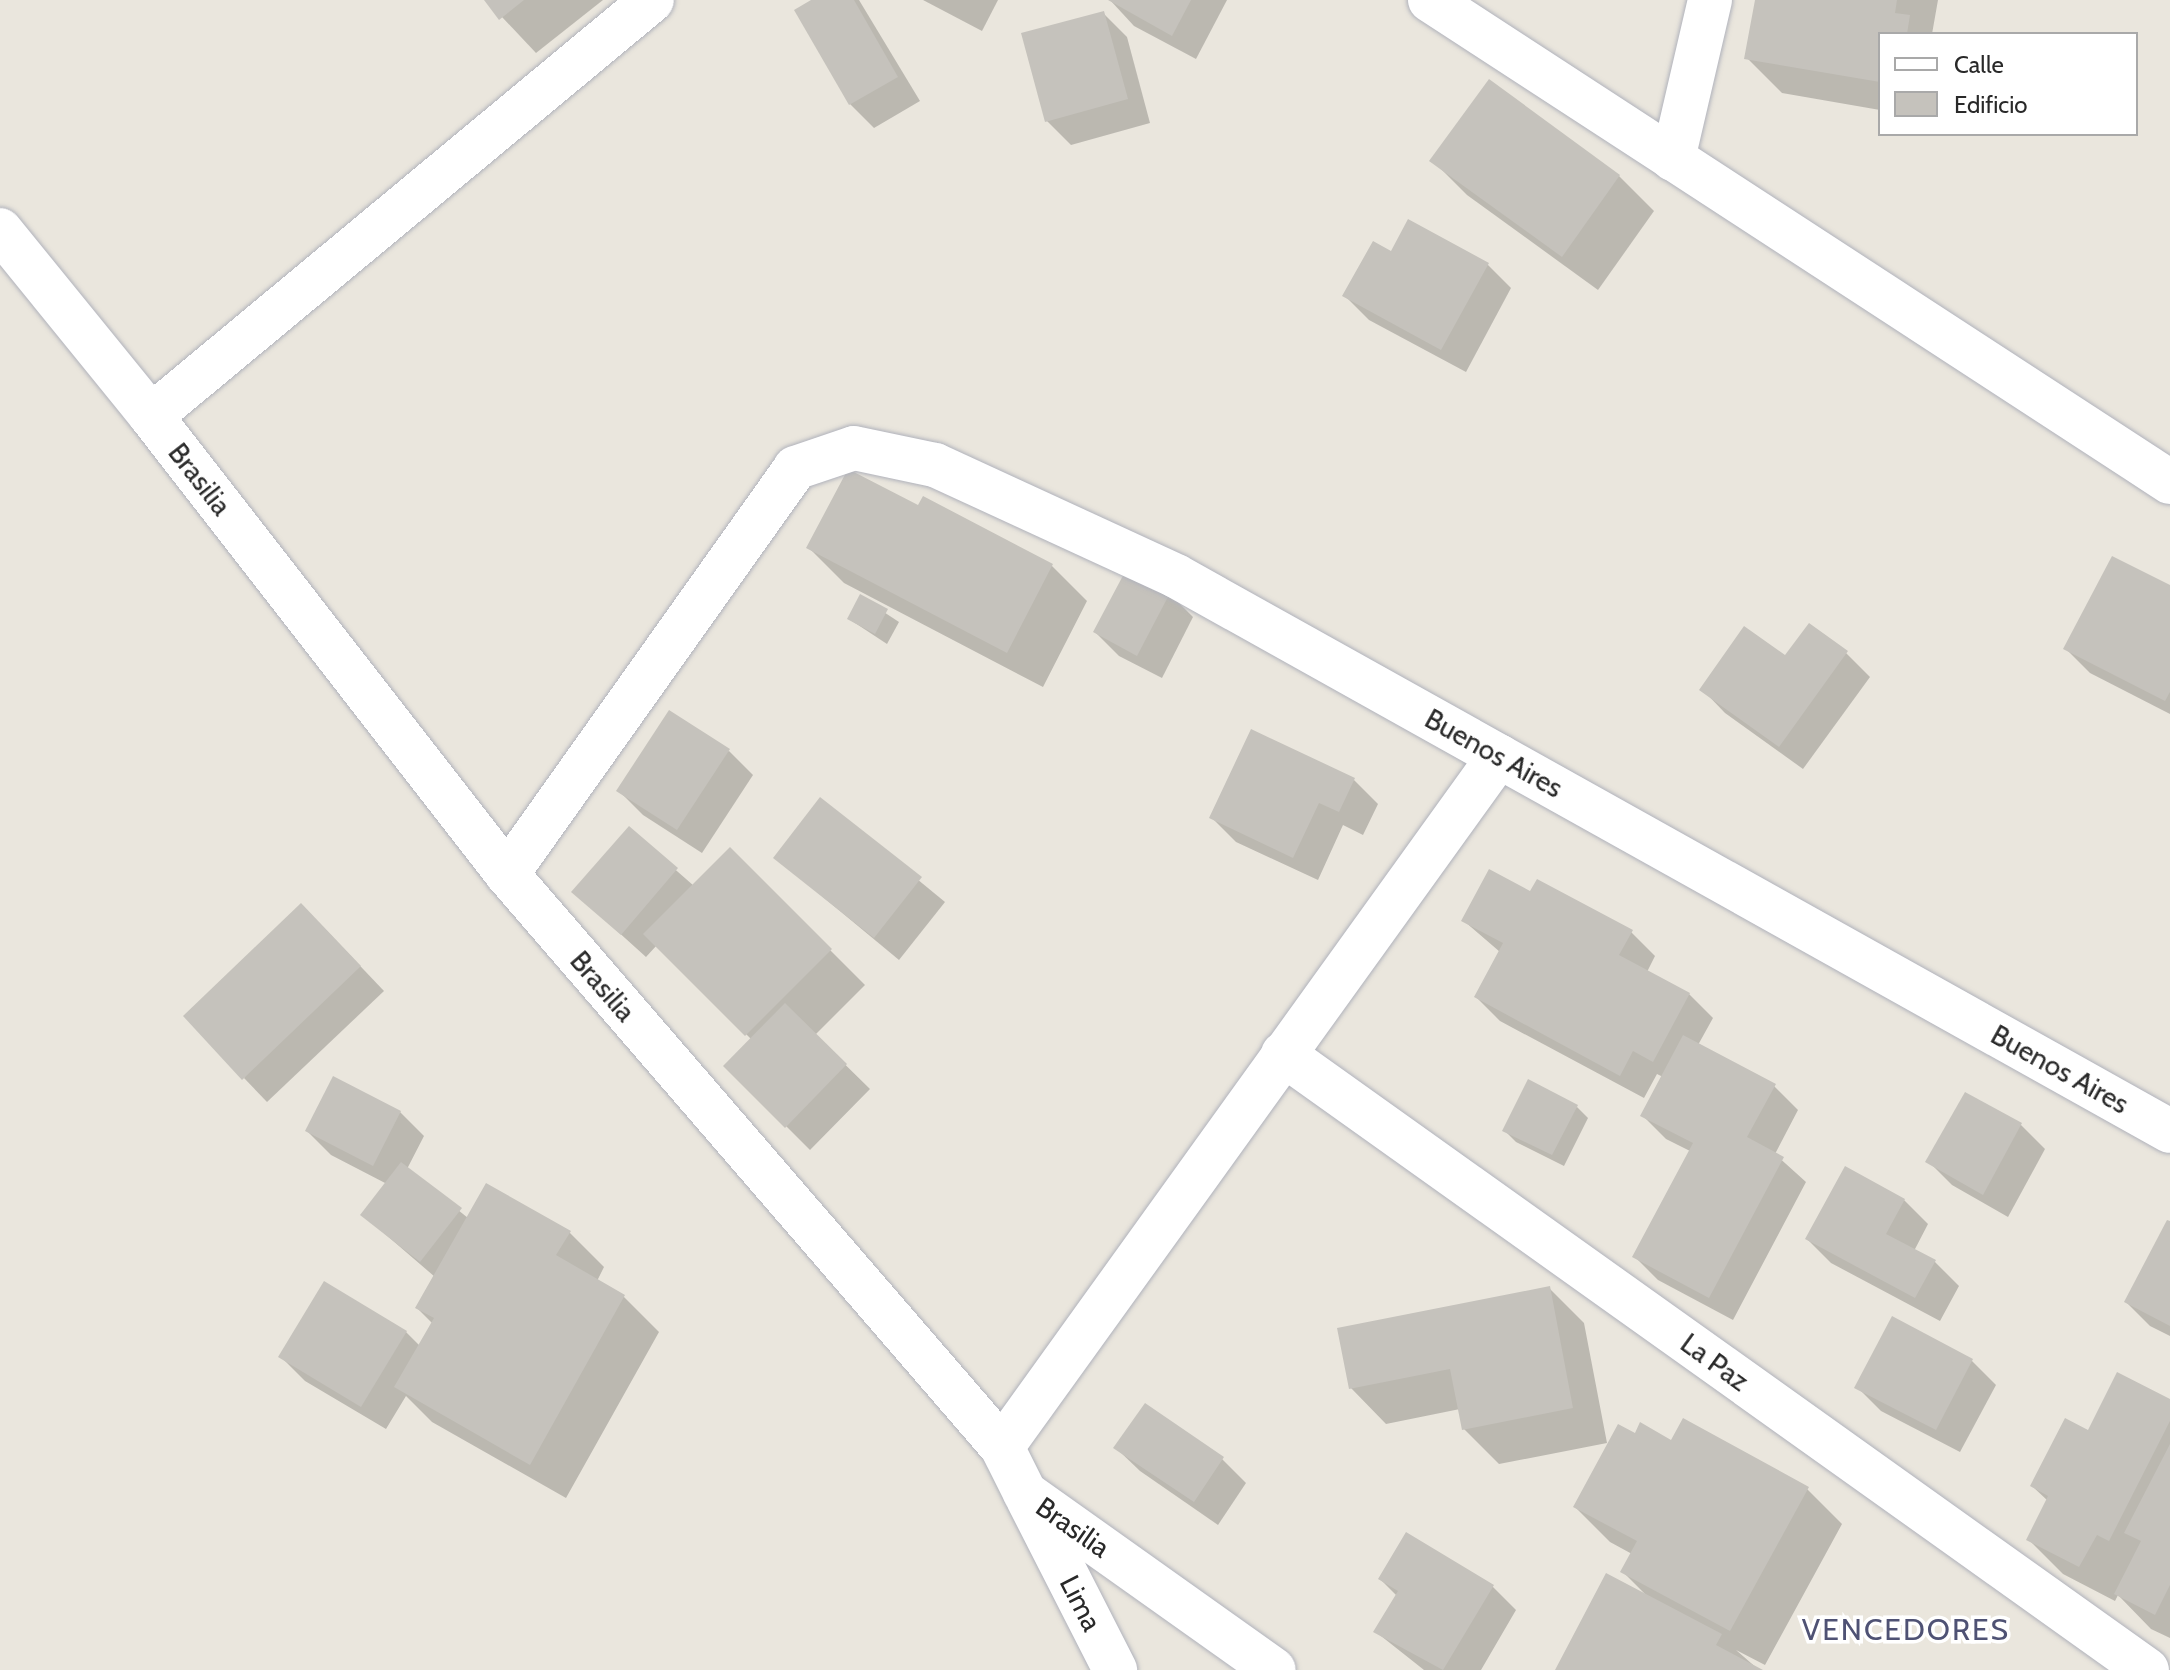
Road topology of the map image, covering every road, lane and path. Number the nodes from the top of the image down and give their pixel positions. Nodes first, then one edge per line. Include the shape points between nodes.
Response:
1 (652, 0) edge
2 (1430, 0) edge
3 (1710, 0) edge
4 (1673, 159) junction
5 (0, 230) edge
6 (151, 416) junction
7 (2170, 482) edge
8 (1499, 756) junction
9 (507, 874) junction
10 (1283, 1054) junction
11 (2170, 1131) edge
12 (1002, 1447) junction
13 (1025, 1493) junction
14 (1115, 1670) edge
15 (1274, 1670) edge
16 (2147, 1670) edge

1 - 6 street
2 - 4 street
3 - 4 street
4 - 7 street
5 - 6 street, Brasilia
6 - 9 street, Brasilia
8 - 9 street, Buenos Aires via 1176,576 994,489 935,465 854,448 795,468
8 - 10 street
8 - 11 street, Buenos Aires
9 - 12 street, Brasilia
10 - 12 street
10 - 16 street, La Paz
12 - 13 street, Brasilia
13 - 14 street, Lima
13 - 15 street, Brasilia

